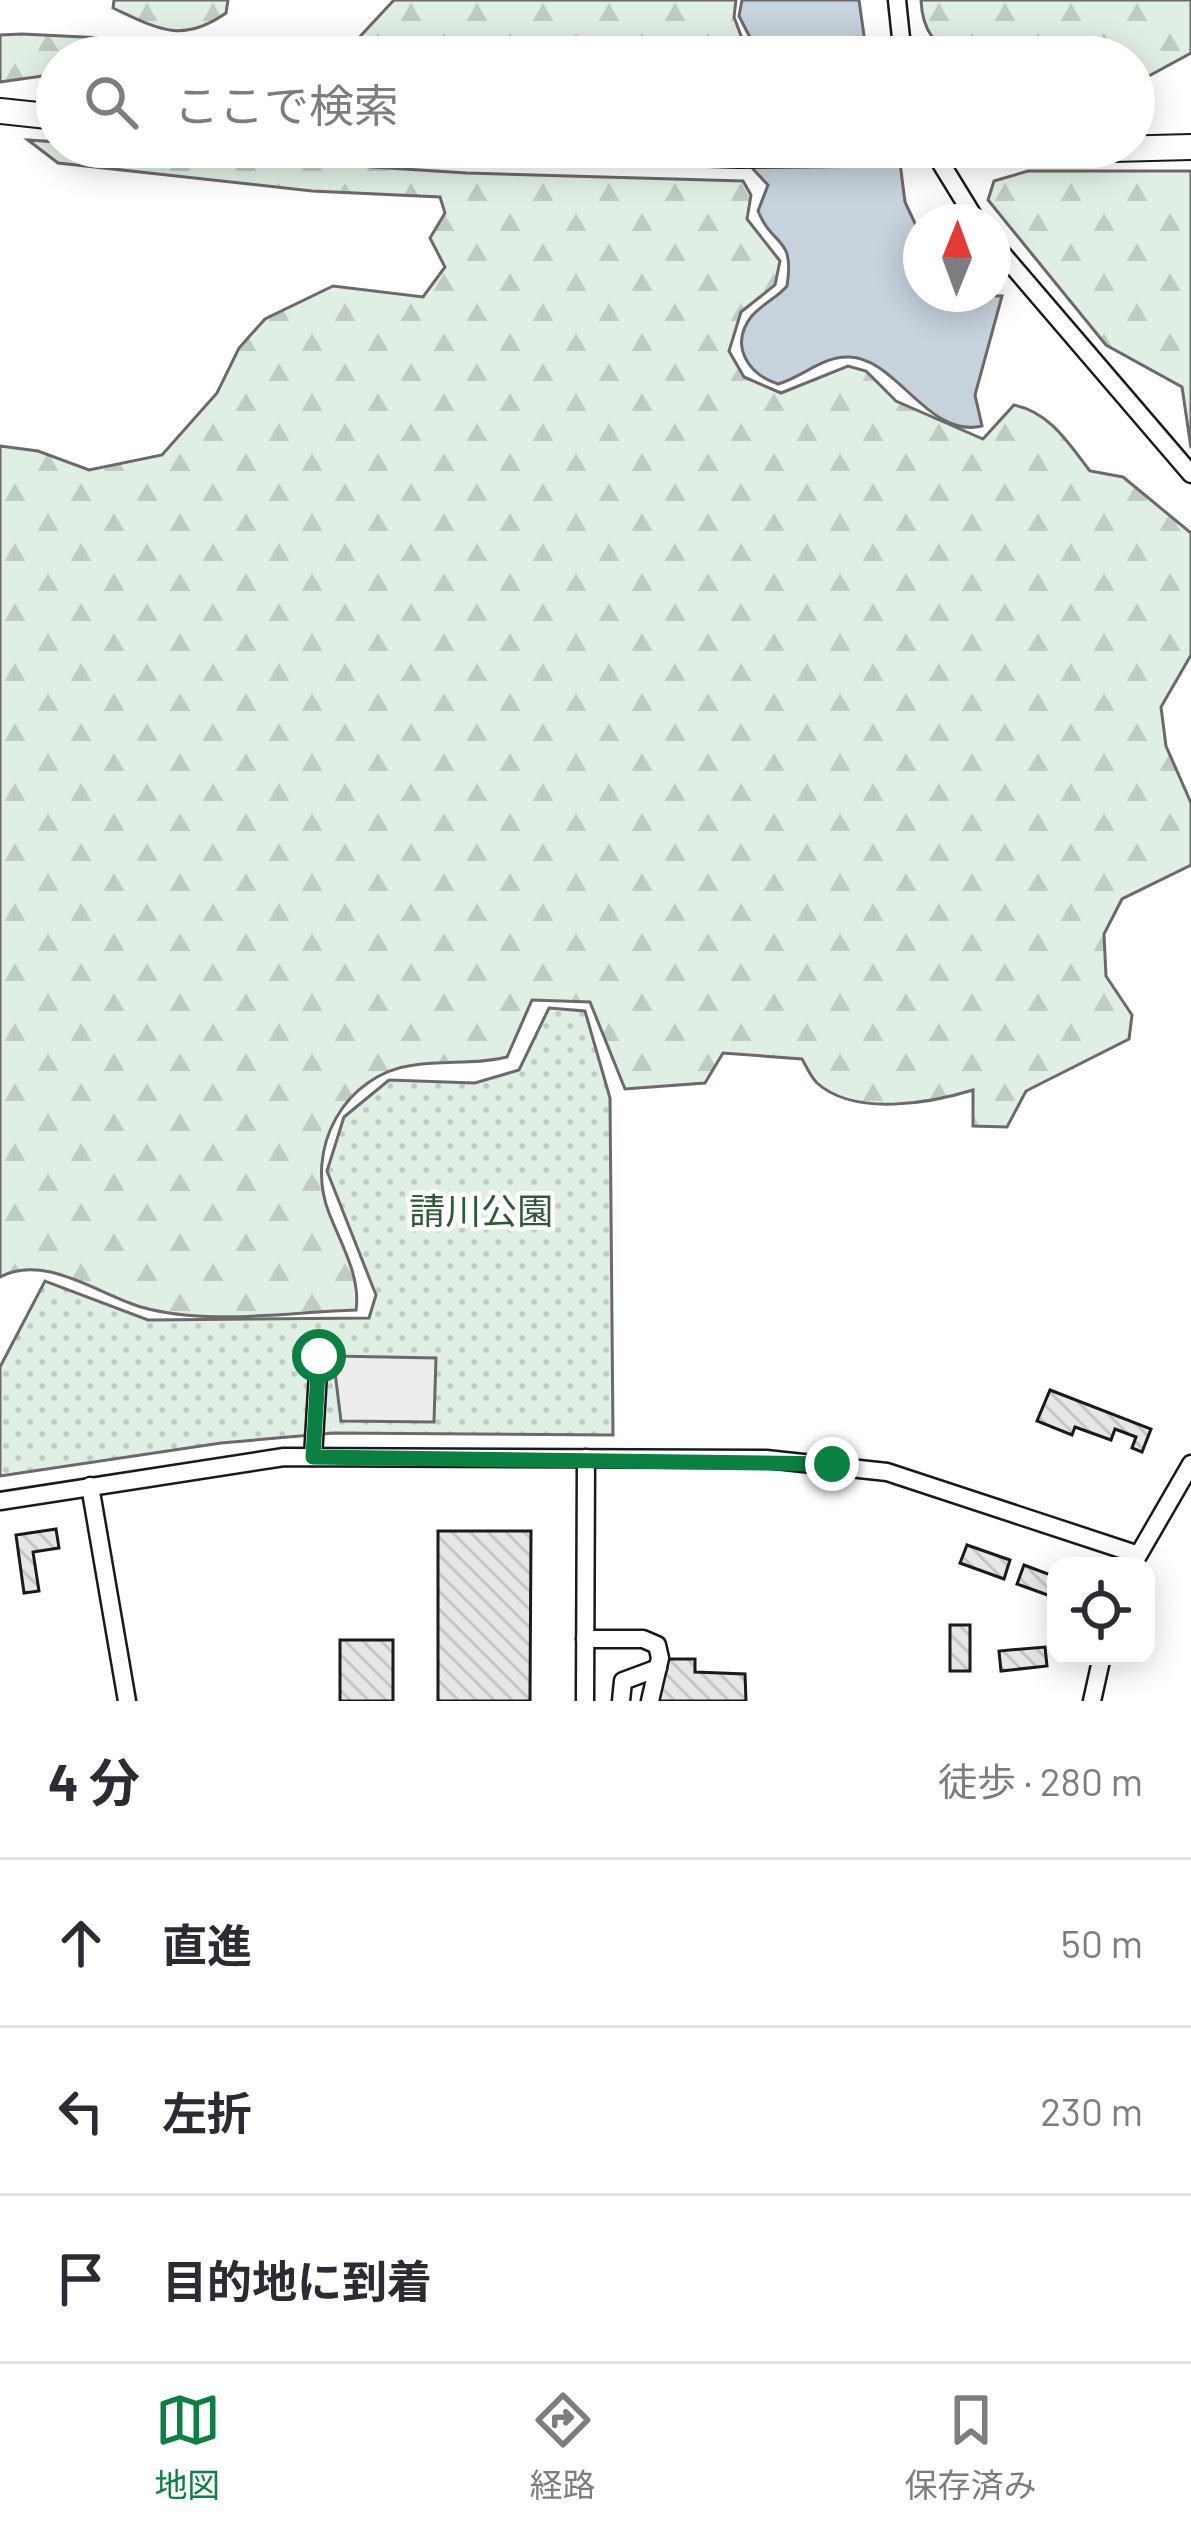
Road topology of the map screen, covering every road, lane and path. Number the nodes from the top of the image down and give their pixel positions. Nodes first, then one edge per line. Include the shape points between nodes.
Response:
1 (897, 0) edge
2 (901, 36) edge
3 (0, 111) edge
4 (36, 114) edge
5 (1191, 146) edge
6 (1155, 147) edge
7 (952, 168) edge
8 (969, 204) edge
9 (1011, 264) edge
10 (1191, 475) edge
11 (319, 1356) dead end
12 (313, 1457) junction
13 (586, 1459) junction
14 (1191, 1464) edge
15 (90, 1486) junction
16 (0, 1502) edge
17 (1126, 1557) edge
18 (1136, 1557) edge
19 (585, 1639) junction
20 (1100, 1665) edge
21 (658, 1668) junction
22 (127, 1701) edge
23 (585, 1701) edge
24 (621, 1701) edge
25 (650, 1701) edge
26 (1092, 1701) edge

1 - 2 street
3 - 4 highway
5 - 6 highway
7 - 8 street
9 - 10 street
11 - 12 street
12 - 13 street
12 - 15 street
13 - 17 street via 766,1459 887,1472
13 - 19 street
14 - 18 street
15 - 16 street
15 - 22 street
19 - 21 street via 652,1641
19 - 23 street
20 - 26 street
21 - 24 street via 623,1681
21 - 25 street

